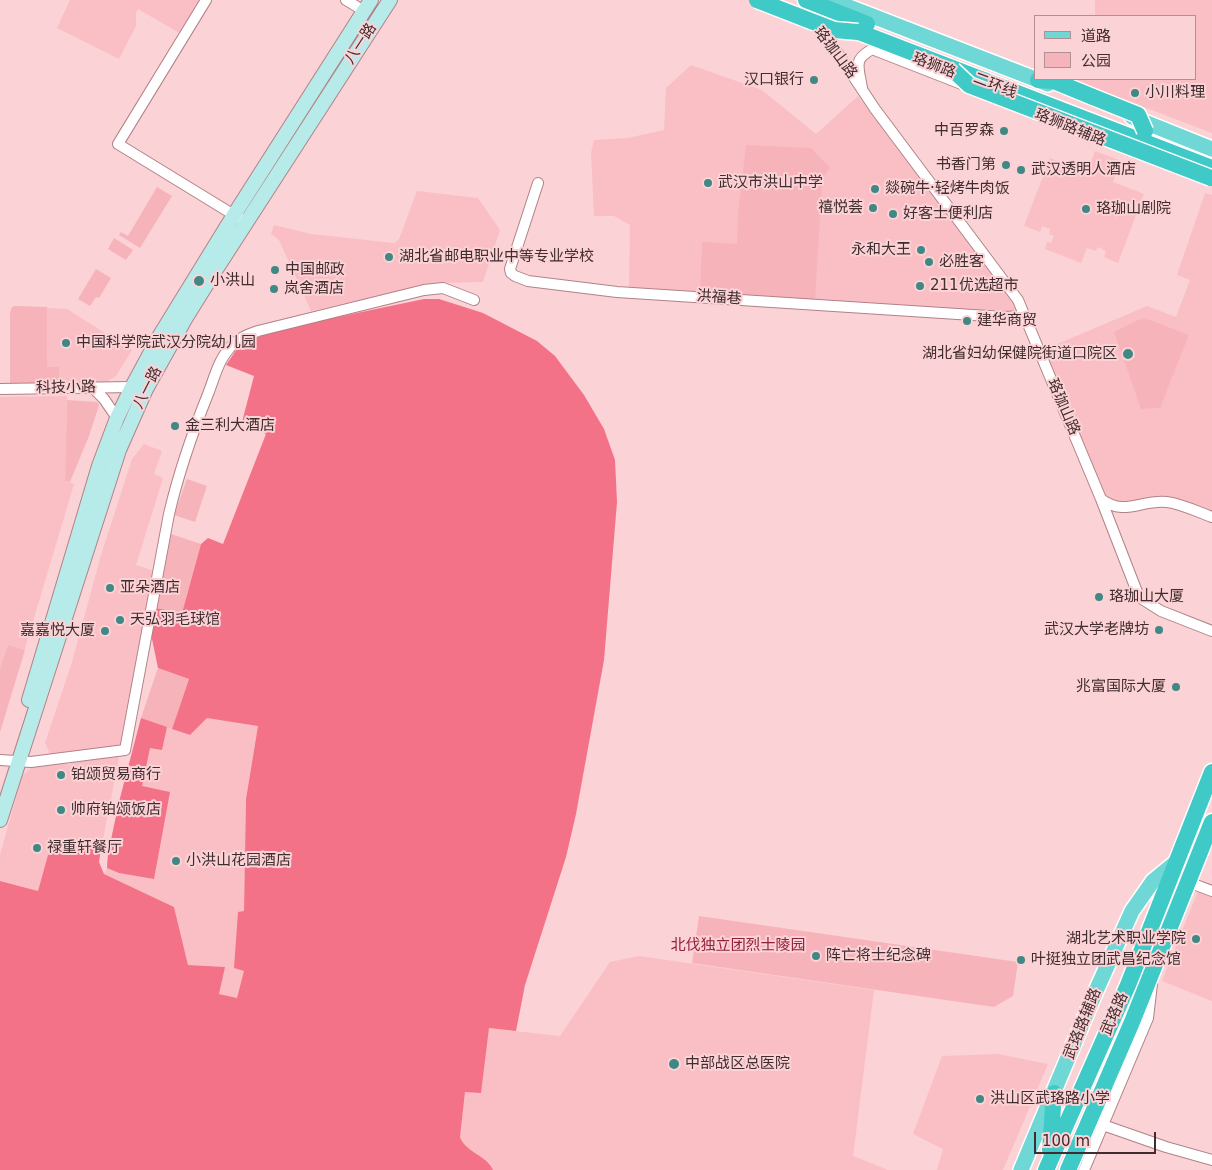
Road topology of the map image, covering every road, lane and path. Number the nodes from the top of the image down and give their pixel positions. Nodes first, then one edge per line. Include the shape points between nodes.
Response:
1 (206, 0) edge
2 (346, 0) edge
3 (390, 0) edge
4 (757, 0) edge
5 (769, 0) edge
6 (779, 0) edge
7 (830, 0) edge
8 (367, 6) edge
9 (805, 7) edge
10 (858, 32) junction
11 (876, 47) junction
12 (1034, 78) edge
13 (1038, 80) joint
14 (863, 92) junction
15 (1145, 131) junction
16 (1212, 149) edge
17 (1212, 157) edge
18 (1212, 176) edge
19 (538, 183) dead end
20 (234, 215) junction
21 (247, 223) junction
22 (474, 300) dead end
23 (1025, 316) junction
24 (132, 387) junction
25 (93, 388) junction
26 (0, 389) edge
27 (117, 418) junction
28 (1101, 499) junction
29 (1212, 517) edge
30 (1212, 631) edge
31 (10, 761) edge
32 (1212, 772) edge
33 (0, 793) edge
34 (0, 820) edge
35 (1212, 822) edge
36 (1175, 863) junction
37 (1188, 882) junction
38 (1212, 891) edge
39 (1155, 966) junction
40 (1054, 1093) junction
41 (1103, 1125) junction
42 (1212, 1160) edge
43 (1047, 1167) edge
44 (1021, 1170) edge
45 (1068, 1170) edge
46 (1084, 1170) edge

1 - 20 street via 118,144
2 - 8 street
3 - 21 main road, 八一路
4 - 10 highway, bridge via 834,30
5 - 9 main road, 珞狮路
6 - 10 highway, bridge
7 - 12 main road, 珞狮路
8 - 20 main road, 八一路
9 - 11 main road, 珞狮路
9 - 14 street, 珞珈山路
9 - 15 highway, 二环线
10 - 18 highway, bridge via 953,70 969,85
11 - 14 street, 珞珈山路 via 862,54 859,60
11 - 18 main road, 珞狮路
13 - 15 highway, bridge via 1054,81 1138,115
13 - 16 main road, 珞狮路
14 - 23 street, 珞珈山路 via 1013,292
15 - 17 highway, 二环线
19 - 23 street, 洪福巷 via 510,269 511,273 524,280 617,292
20 - 21 street
20 - 24 main road, 八一路
21 - 31 main road, 八一路 via 185,319 129,425
22 - 31 street via 443,288 424,290 258,331 245,335 229,348 219,365 177,479 125,750
23 - 28 street, 珞珈山路
24 - 25 street, 科技小路
24 - 27 main road, 八一路
25 - 26 street, 科技小路
25 - 27 street
27 - 31 main road, 八一路 via 91,490
28 - 29 street via 1120,508 1168,502
28 - 30 street, 珞珈山路 via 1139,596 1161,611
31 - 33 main road, 八一路
31 - 34 main road, 八一路
32 - 36 highway, 武珞路
35 - 37 highway, 武珞路
36 - 40 main road, 武珞路辅路 via 1153,881 1132,911
36 - 43 highway, 武珞路 via 1128,984
37 - 38 street
37 - 39 highway, 武珞路
39 - 41 street via 1148,1018
39 - 45 highway, 武珞路
40 - 43 highway
40 - 44 main road, 武珞路辅路
41 - 42 street
41 - 46 street

